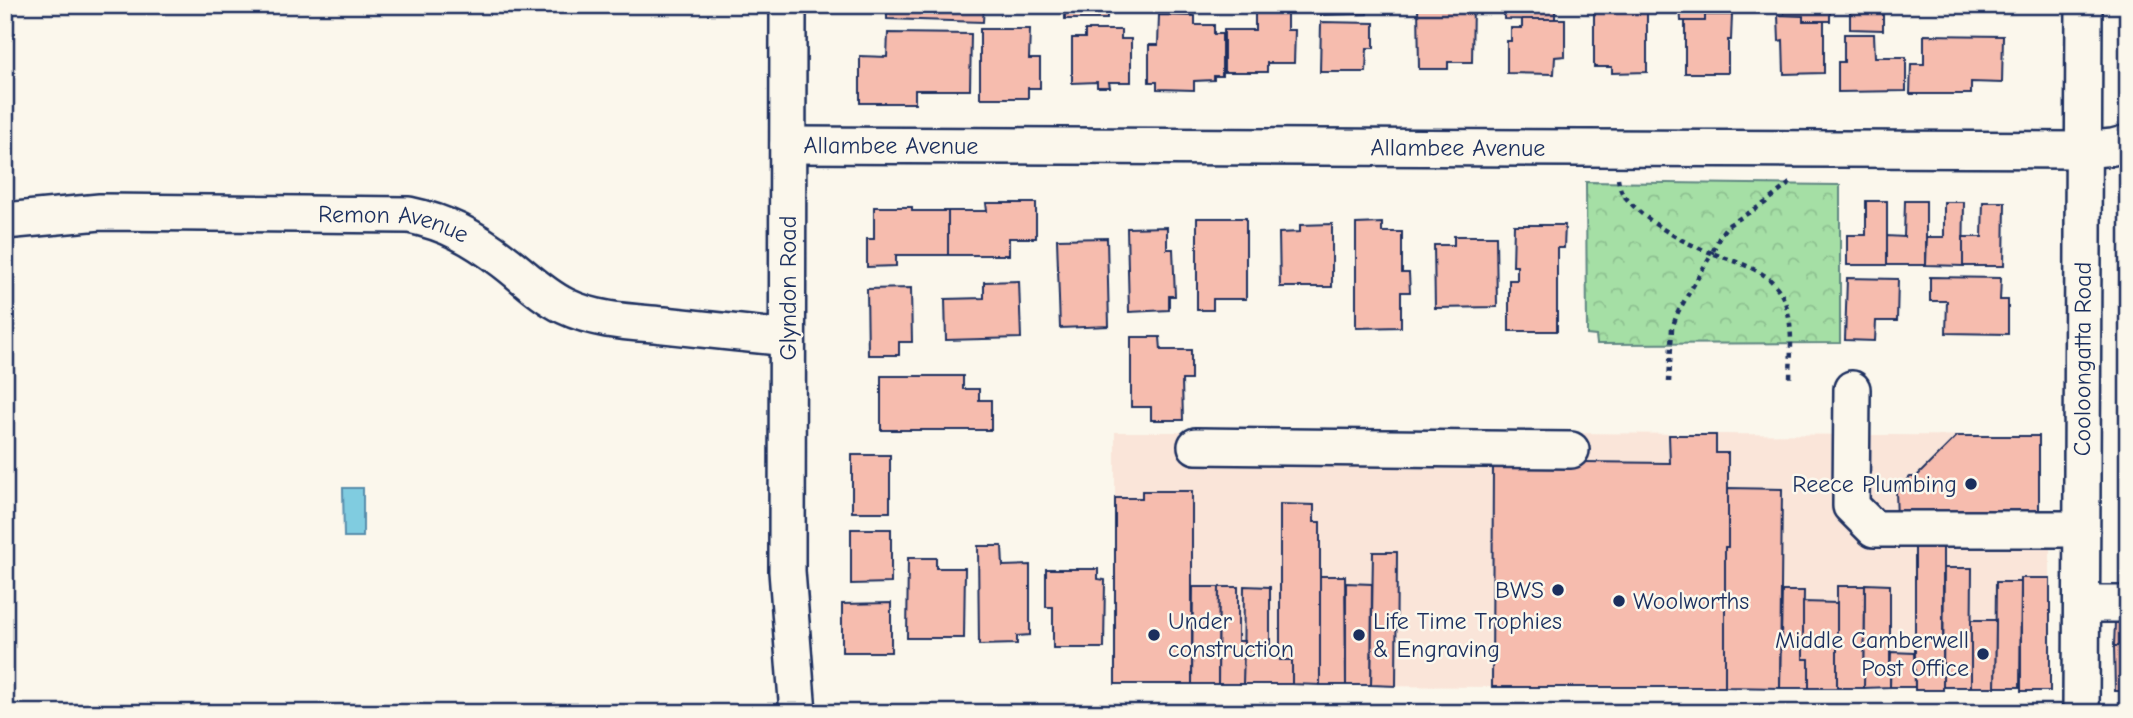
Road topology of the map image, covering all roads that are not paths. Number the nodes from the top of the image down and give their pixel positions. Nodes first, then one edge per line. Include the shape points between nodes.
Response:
1 (788, 5) edge
2 (2084, 5) edge
3 (2128, 143) edge
4 (788, 145) junction
5 (2084, 150) junction
6 (5, 201) edge
7 (100, 212) junction
8 (5, 221) edge
9 (787, 325) junction
10 (1852, 389) dead end
11 (1196, 446) dead end
12 (1571, 450) dead end
13 (2081, 529) junction
14 (787, 571) junction
15 (2082, 604) junction
16 (2128, 604) edge
17 (775, 713) edge
18 (798, 713) edge
19 (2081, 713) edge

1 - 4 street, Glyndon Road
2 - 5 street, Cooloongatta Road
3 - 5 street, Allambee Avenue
4 - 5 street, Allambee Avenue
4 - 9 street, Glyndon Road
5 - 13 street, Cooloongatta Road
6 - 7 street, Remon Avenue
7 - 8 street, Remon Avenue
7 - 9 street, Remon Avenue via 409,215 459,230 564,306 607,319 662,325
9 - 14 street, Glyndon Road
10 - 13 street via 1851,506 1874,528
11 - 12 street
13 - 15 street, Cooloongatta Road
14 - 17 street, Glyndon Road
14 - 18 street, Glyndon Road
15 - 16 street
15 - 19 street, Cooloongatta Road

